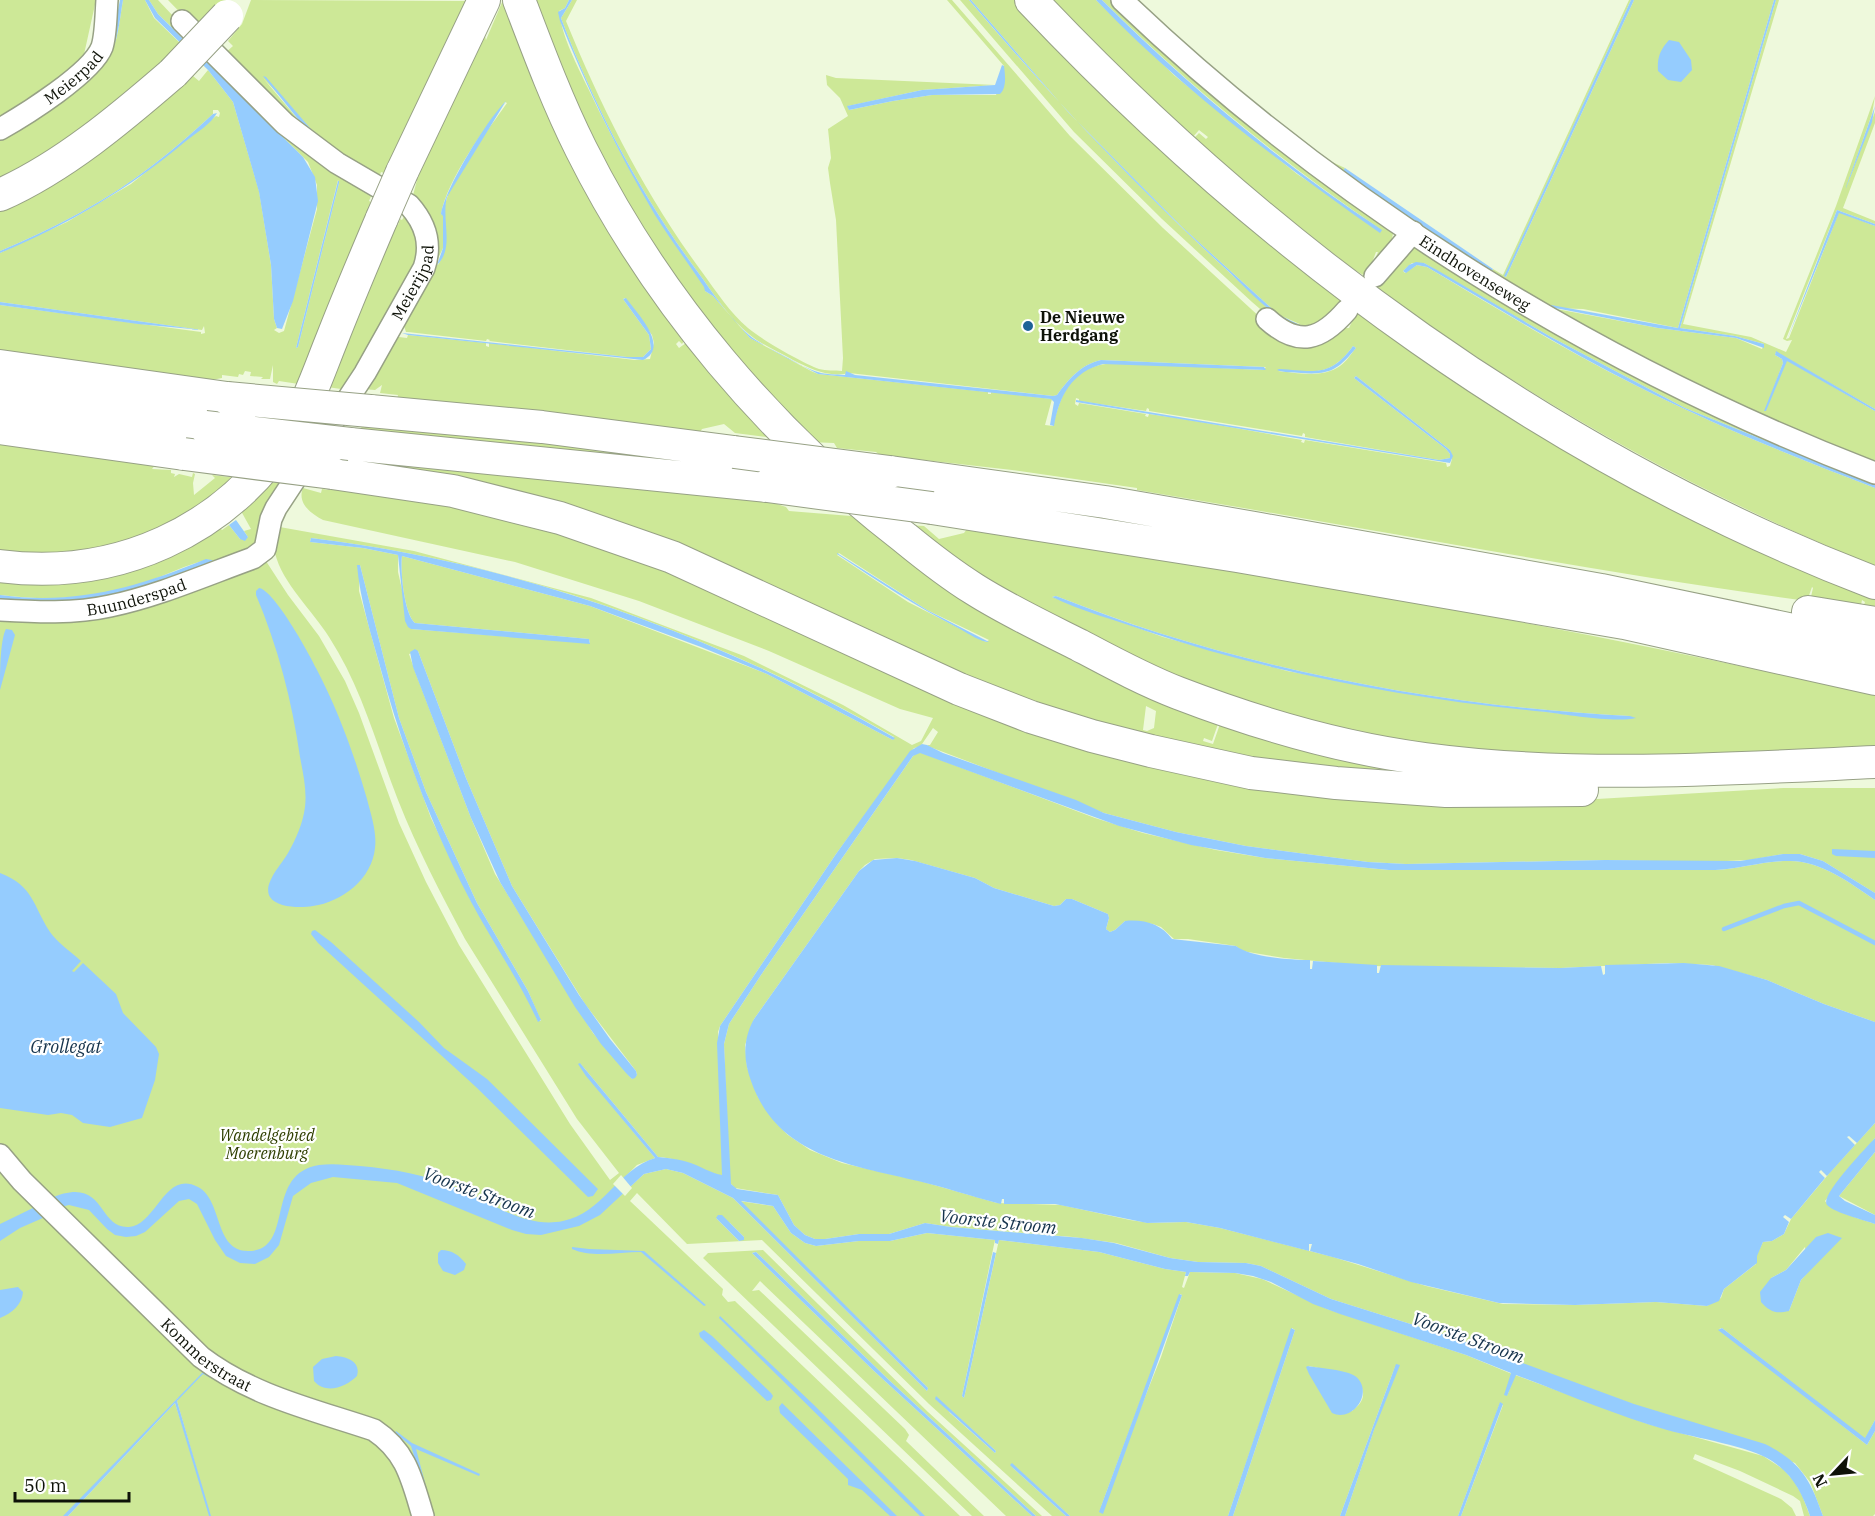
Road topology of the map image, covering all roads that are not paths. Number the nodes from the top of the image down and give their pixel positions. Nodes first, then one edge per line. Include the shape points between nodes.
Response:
1 (107, 0) edge
2 (519, 0) edge
3 (1031, 0) edge
4 (1122, 0) edge
5 (233, 8) edge
6 (480, 8) edge
7 (182, 21) dead end
8 (0, 129) edge
9 (0, 195) edge
10 (1413, 232) junction
11 (1375, 276) dead end
12 (1347, 310) dead end
13 (1268, 320) dead end
14 (0, 366) edge
15 (0, 398) edge
16 (0, 428) edge
17 (1875, 473) edge
18 (265, 549) joint
19 (0, 566) edge
20 (1875, 583) edge
21 (1601, 590) junction
22 (0, 610) edge
23 (1875, 623) edge
24 (1875, 647) edge
25 (1875, 679) edge
26 (1875, 762) edge
27 (1680, 770) junction
28 (0, 1155) edge
29 (423, 1516) edge

1 - 8 street, Meierpad via 102,47 87,68
2 - 27 highway via 582,150 626,228 716,356 832,479 974,588 1077,645 1176,693 1349,745 1500,767
3 - 20 highway via 1183,150 1288,240 1453,361 1581,441 1661,485 1756,532
4 - 10 street, Eindhovenseweg via 1176,51 1311,161
5 - 9 highway, bridge via 172,73 122,117 64,158
6 - 19 highway, bridge via 402,172 298,419 248,485 188,531 121,559 64,569
7 - 18 street, Meierijpad via 285,124 337,163 409,205 418,215 428,243 424,268 364,373 270,519
10 - 11 street
10 - 17 street, Eindhovenseweg via 1534,310 1649,372
12 - 13 street via 1318,336 1299,338 1285,334
14 - 21 highway, bridge via 228,398 542,427 1105,502
15 - 25 highway, bridge via 205,427 767,486 932,508 1624,623
16 - 27 highway, bridge via 453,491 560,518 672,557 883,656 1031,717 1150,751 1251,773 1446,791 1562,791 1617,787
18 - 22 street, Buunderspad via 253,558 109,606 69,611
21 - 23 highway via 1673,588
21 - 24 highway
26 - 27 highway
28 - 29 street, Kommerstraat via 214,1367 251,1389 382,1435 409,1468

